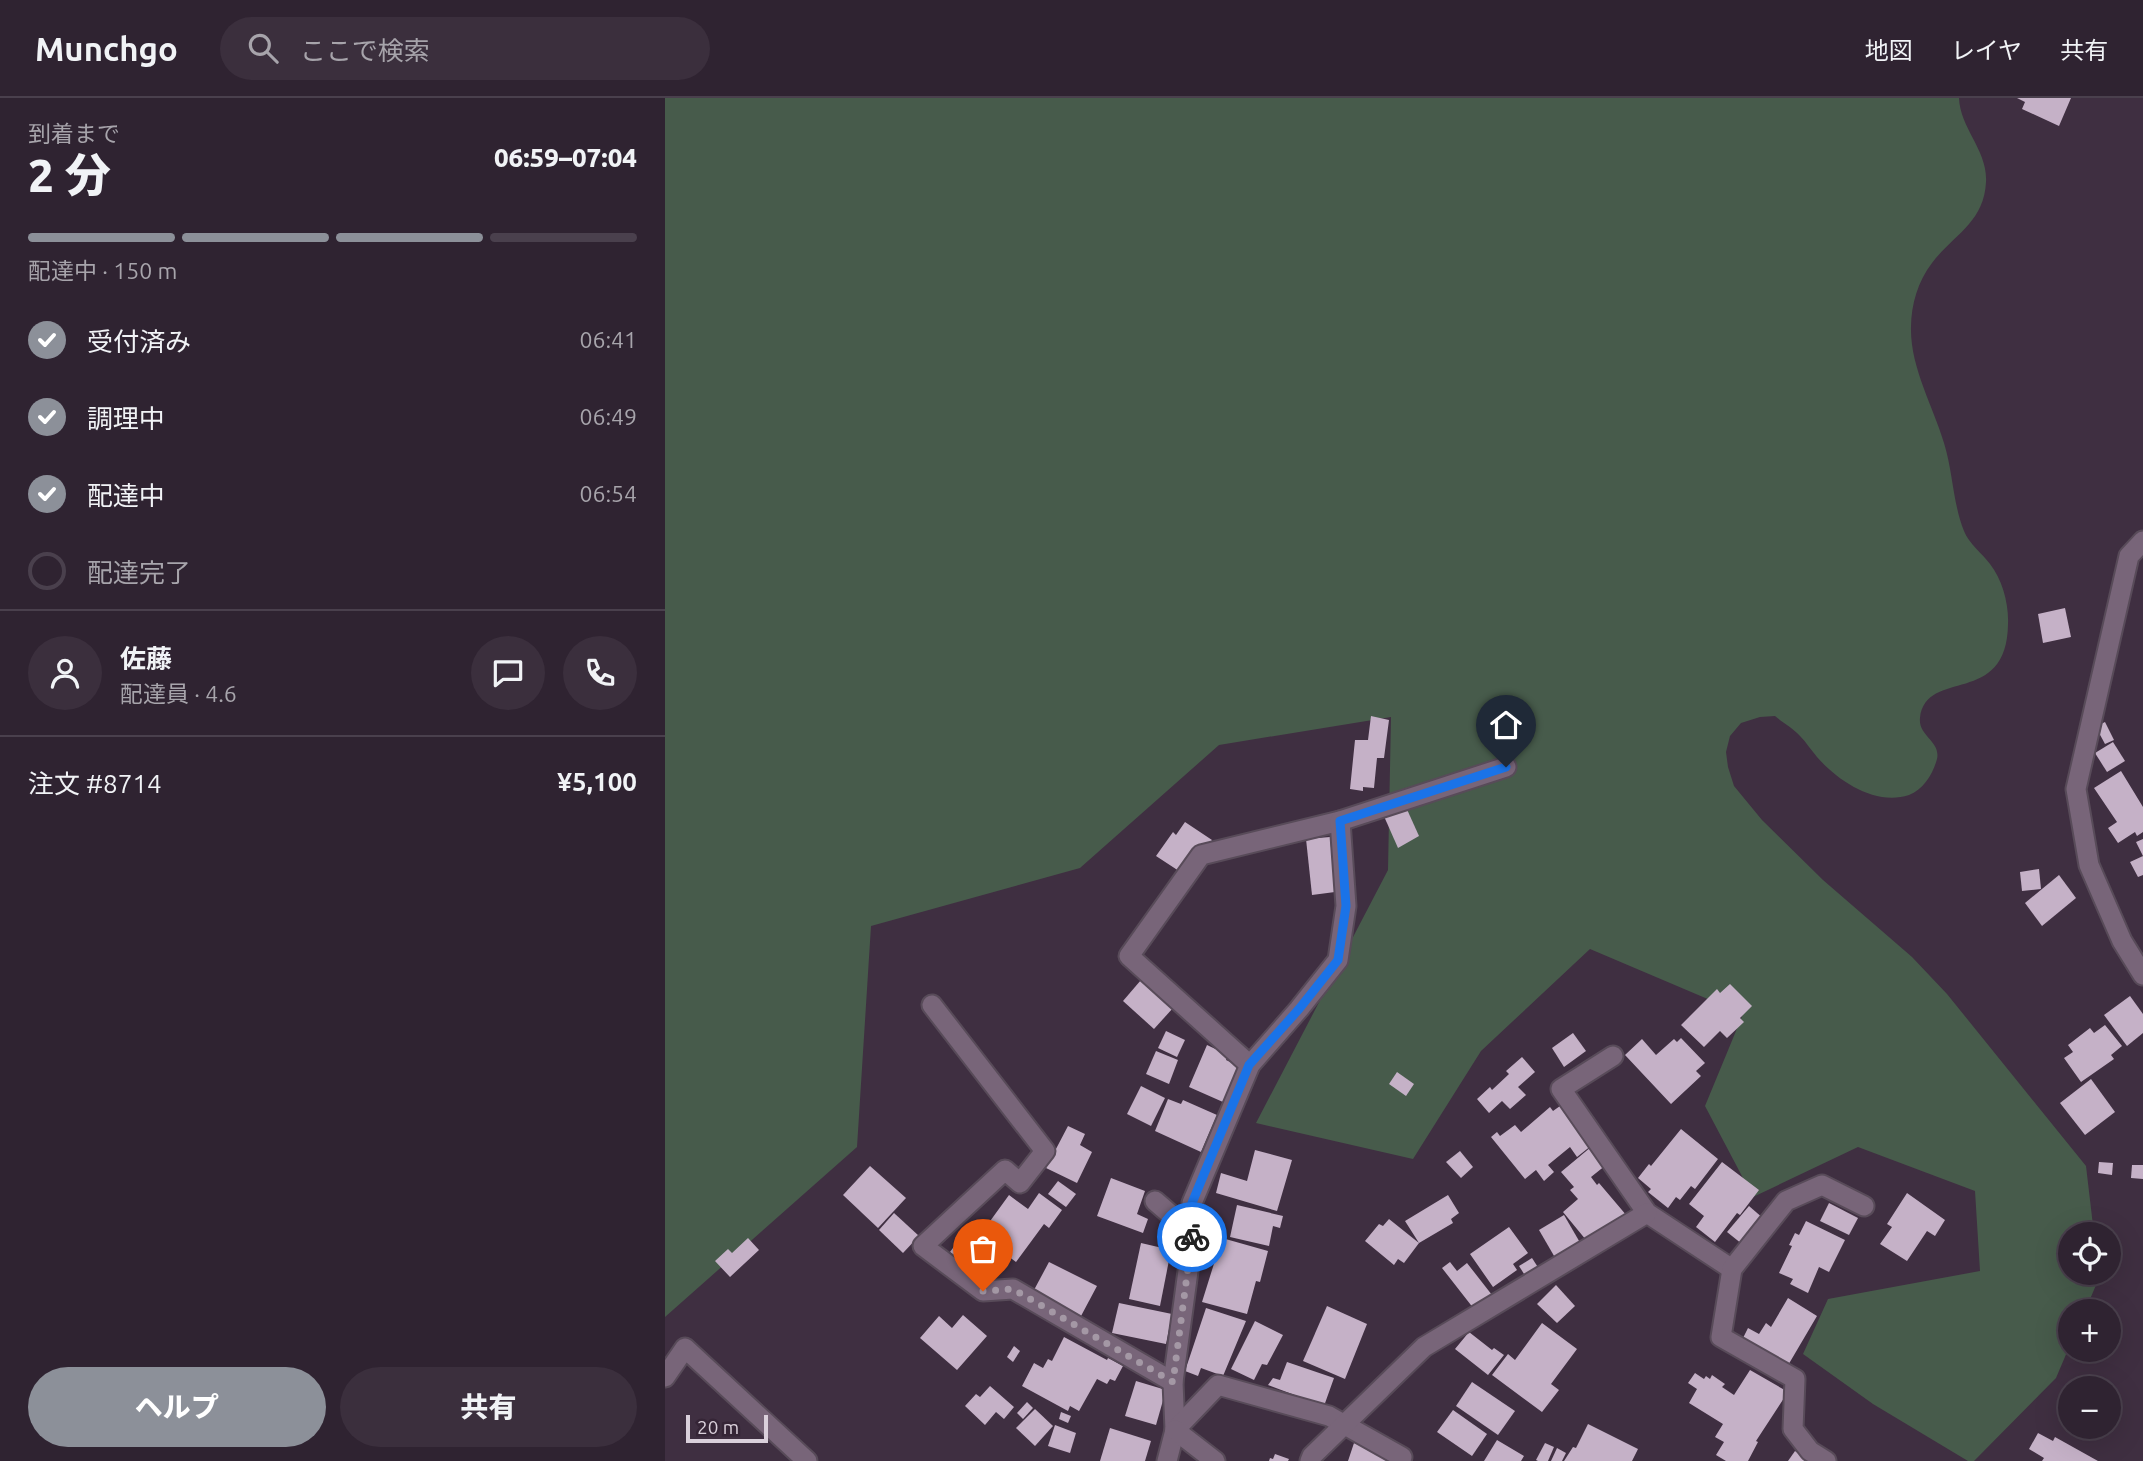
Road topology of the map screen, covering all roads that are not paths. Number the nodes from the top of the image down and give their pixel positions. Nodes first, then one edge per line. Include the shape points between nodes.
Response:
1 (2143, 541) edge
2 (1506, 767) dead end
3 (1340, 821) junction
4 (2143, 975) edge
5 (932, 1005) dead end
6 (1613, 1056) dead end
7 (1249, 1065) junction
8 (1155, 1201) dead end
9 (1864, 1206) dead end
10 (1647, 1213) junction
11 (1193, 1234) junction
12 (1732, 1269) junction
13 (665, 1377) edge
14 (1173, 1382) junction
15 (1345, 1425) junction
16 (1175, 1430) junction
17 (1402, 1457) dead end
18 (807, 1461) edge
19 (1167, 1461) edge
20 (1215, 1461) edge
21 (1310, 1461) edge
22 (1826, 1461) edge

1 - 4 street via 2129,556 2076,789 2089,865 2122,942
2 - 3 street
3 - 7 street via 1346,906 1338,960
3 - 7 street via 1201,855 1129,956
5 - 14 street via 1045,1151 1020,1183 1005,1170 923,1246 983,1291 1013,1289
6 - 10 street via 1561,1089
7 - 11 street via 1192,1203
8 - 11 street
9 - 12 street via 1822,1185 1786,1201
10 - 12 street
10 - 15 street via 1423,1347
11 - 14 street
12 - 22 street via 1721,1337 1795,1379 1793,1429 1810,1451
13 - 18 street via 685,1348
14 - 16 street
15 - 16 street via 1329,1416 1218,1385
15 - 17 street
15 - 21 street
16 - 19 street
16 - 20 street

